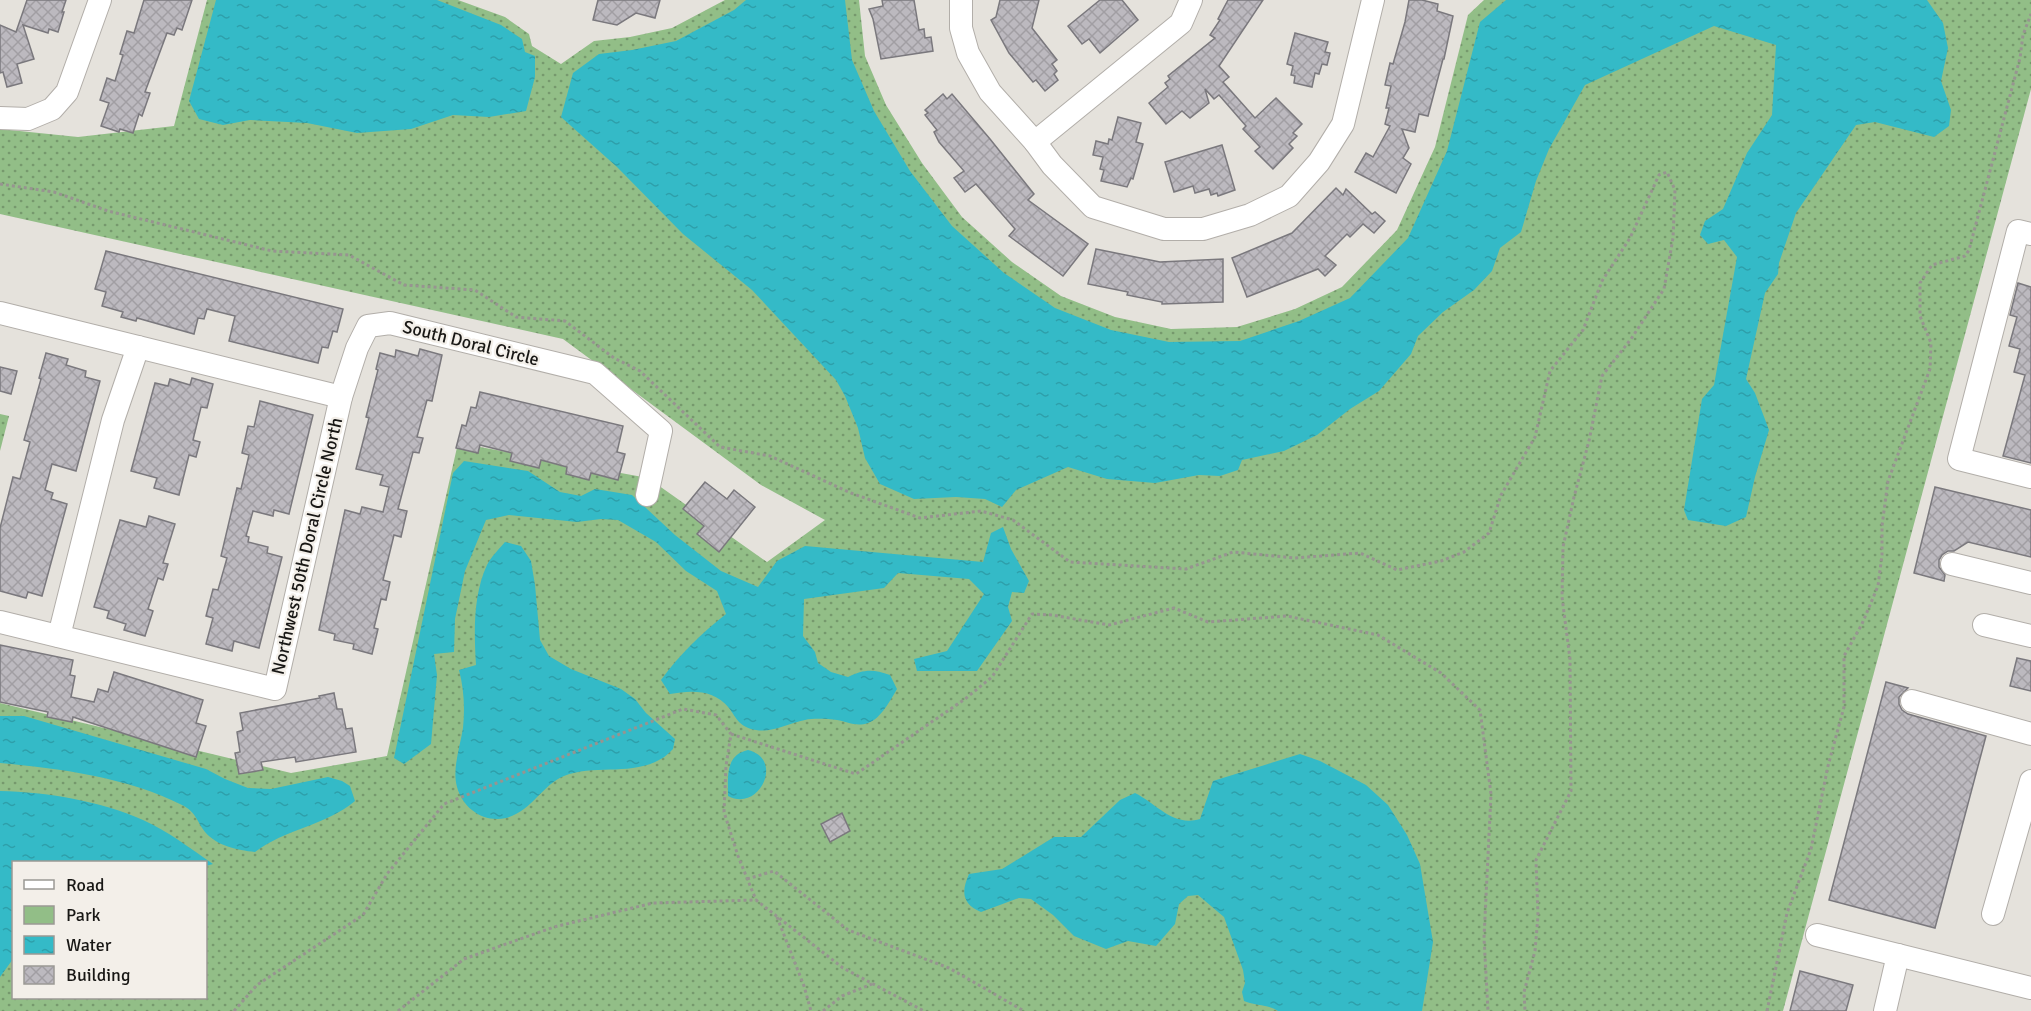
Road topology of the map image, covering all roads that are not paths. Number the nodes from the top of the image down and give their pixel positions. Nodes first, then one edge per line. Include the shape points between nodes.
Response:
1 (100, 0) edge
2 (961, 0) edge
3 (1191, 0) edge
4 (1373, 0) edge
5 (0, 118) edge
6 (1035, 142) junction
7 (2031, 234) edge
8 (0, 313) edge
9 (138, 347) junction
10 (341, 397) junction
11 (2031, 477) edge
12 (647, 495) dead end
13 (1952, 564) dead end
14 (2031, 583) edge
15 (0, 622) edge
16 (1984, 625) dead end
17 (59, 636) junction
18 (2031, 636) edge
19 (1912, 700) dead end
20 (2031, 734) edge
21 (2031, 781) edge
22 (2022, 845) edge
23 (1993, 914) dead end
24 (1817, 935) dead end
25 (1898, 955) junction
26 (2031, 988) edge
27 (1885, 1011) edge

1 - 5 street via 67,92 52,109 28,119
2 - 6 street via 961,28 968,52 990,92
3 - 6 street via 1181,22
4 - 6 street via 1343,124 1319,162 1289,196 1250,215 1203,229 1164,229 1093,207
7 - 11 street via 2018,231 1959,459
8 - 9 street
9 - 10 street
9 - 17 street via 113,420
10 - 12 street, South Doral Circle via 368,326 390,323 595,373 661,431
10 - 17 street, Northwest 50th Doral Circle North via 275,690
13 - 14 street
15 - 17 street
16 - 18 street
19 - 20 street
21 - 22 street
22 - 23 street
24 - 25 street
25 - 26 street
25 - 27 street

